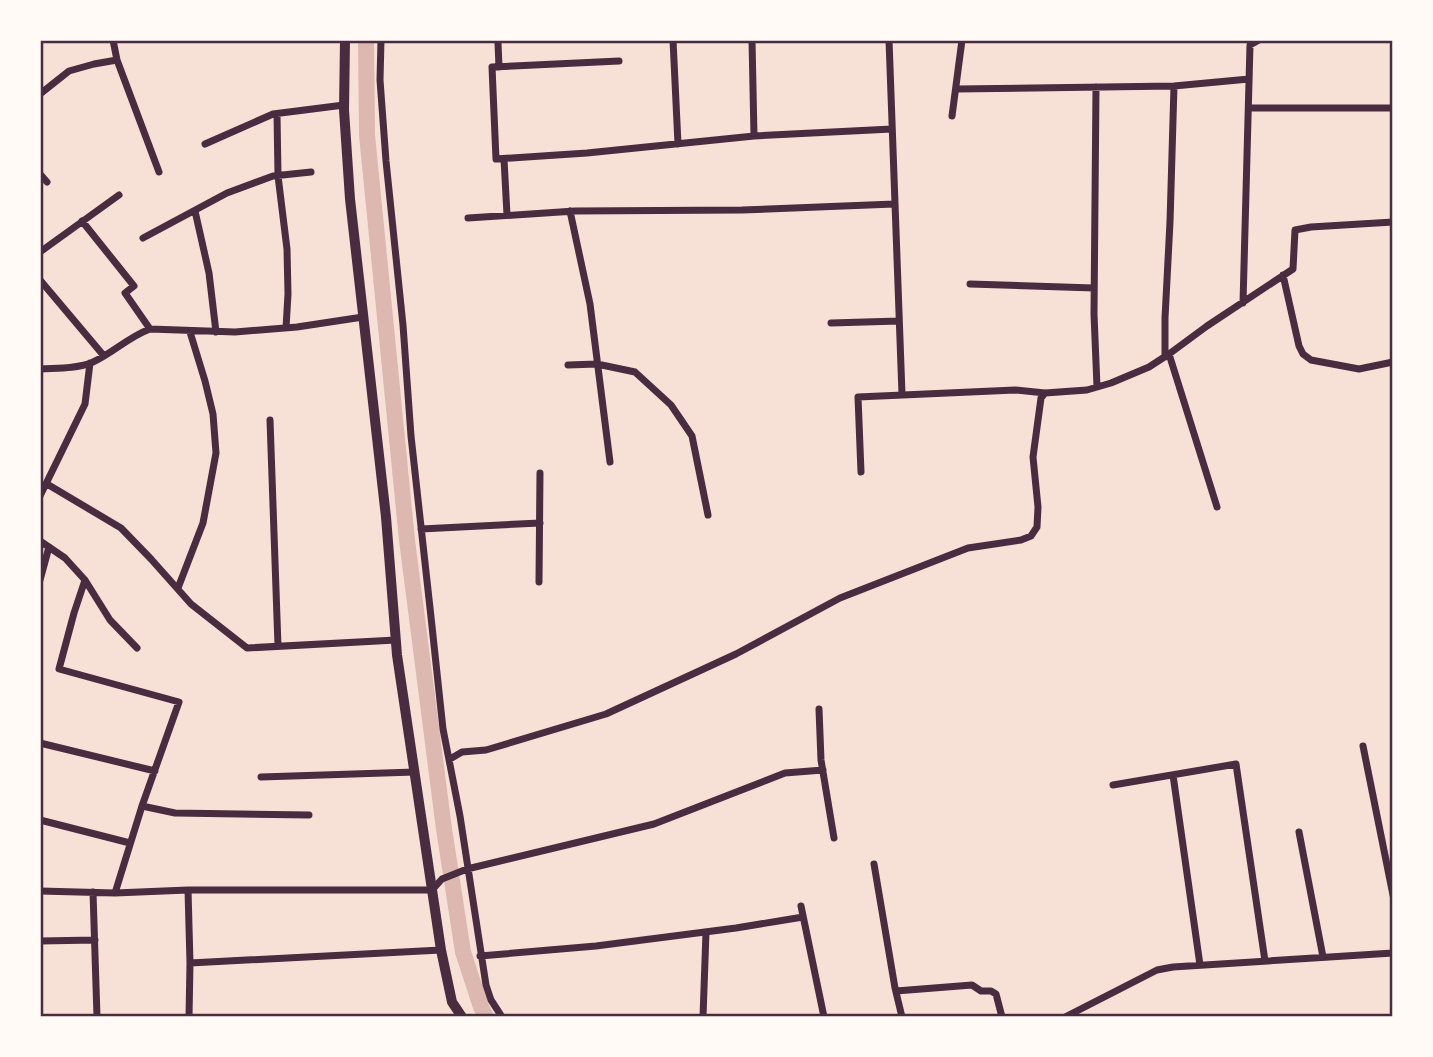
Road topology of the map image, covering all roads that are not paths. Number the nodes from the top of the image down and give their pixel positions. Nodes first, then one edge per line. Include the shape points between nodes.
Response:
1 (113, 40) edge
2 (345, 40) edge
3 (381, 40) edge
4 (673, 40) edge
5 (752, 40) edge
6 (889, 40) edge
7 (962, 40) edge
8 (1259, 40) edge
9 (498, 43) dead end
10 (117, 60) junction
11 (619, 61) dead end
12 (499, 67) junction
13 (1249, 79) junction
14 (1174, 86) junction
15 (1096, 87) junction
16 (956, 89) junction
17 (40, 94) edge
18 (344, 104) junction
19 (1249, 108) junction
20 (1393, 108) edge
21 (277, 114) junction
22 (952, 116) dead end
23 (892, 129) junction
24 (754, 136) junction
25 (205, 144) dead end
26 (678, 144) junction
27 (505, 159) junction
28 (159, 172) dead end
29 (311, 172) dead end
30 (40, 174) edge
31 (278, 176) junction
32 (47, 182) dead end
33 (119, 194) dead end
34 (894, 204) junction
35 (195, 211) junction
36 (570, 211) junction
37 (507, 215) junction
38 (468, 218) dead end
39 (82, 221) junction
40 (1393, 222) edge
41 (143, 237) dead end
42 (40, 252) edge
43 (1283, 275) junction
44 (40, 280) edge
45 (970, 284) dead end
46 (1094, 288) junction
47 (1243, 303) junction
48 (363, 317) junction
49 (899, 321) junction
50 (831, 323) dead end
51 (286, 328) junction
52 (150, 329) junction
53 (190, 332) junction
54 (216, 332) junction
55 (104, 356) junction
56 (1167, 356) junction
57 (1393, 362) edge
58 (89, 363) junction
59 (597, 364) junction
60 (568, 365) dead end
61 (42, 367) edge
62 (1097, 387) junction
63 (1045, 393) junction
64 (902, 394) junction
65 (270, 420) dead end
66 (610, 463) dead end
67 (540, 472) dead end
68 (861, 472) dead end
69 (47, 484) junction
70 (40, 496) edge
71 (1217, 507) dead end
72 (708, 515) dead end
73 (540, 523) junction
74 (421, 529) junction
75 (40, 541) edge
76 (49, 547) junction
77 (40, 580) edge
78 (85, 580) junction
79 (540, 582) dead end
80 (178, 589) junction
81 (396, 640) junction
82 (278, 646) junction
83 (137, 648) dead end
84 (819, 709) dead end
85 (40, 743) edge
86 (1363, 746) dead end
87 (450, 759) junction
88 (823, 770) junction
89 (155, 771) junction
90 (415, 772) junction
91 (1173, 775) junction
92 (261, 777) dead end
93 (1113, 785) dead end
94 (142, 806) junction
95 (309, 815) dead end
96 (40, 820) edge
97 (1299, 832) dead end
98 (834, 838) dead end
99 (130, 842) junction
100 (874, 864) dead end
101 (465, 871) junction
102 (188, 890) junction
103 (432, 890) junction
104 (40, 891) edge
105 (93, 892) junction
106 (115, 893) junction
107 (1393, 895) edge
108 (801, 906) dead end
109 (803, 917) junction
110 (706, 932) junction
111 (95, 940) junction
112 (40, 941) edge
113 (441, 950) junction
114 (1393, 953) edge
115 (480, 956) junction
116 (1323, 957) junction
117 (1265, 961) junction
118 (190, 963) junction
119 (1200, 965) junction
120 (896, 990) junction
121 (97, 1017) edge
122 (188, 1017) edge
123 (462, 1017) edge
124 (502, 1017) edge
125 (703, 1017) edge
126 (824, 1017) edge
127 (902, 1017) edge
128 (1002, 1017) edge
129 (1065, 1017) edge

1 - 10 street
2 - 18 street
3 - 74 street via 386,161
4 - 26 street
5 - 24 street
6 - 23 street
7 - 16 street
8 - 13 street via 1250,45
9 - 12 street
10 - 17 street via 69,71
10 - 28 street
11 - 12 street
12 - 27 street via 492,67 496,159
13 - 14 street
13 - 19 street
14 - 15 street
14 - 56 street
15 - 16 street
15 - 46 street
16 - 22 street
18 - 21 street
18 - 48 street
19 - 20 street
19 - 47 street
21 - 25 street
21 - 31 street
23 - 24 street
23 - 34 street
24 - 26 street
26 - 27 street
27 - 37 street
29 - 31 street
30 - 32 street
31 - 35 street via 227,193
31 - 51 street via 287,249
33 - 39 street
34 - 36 street
34 - 49 street
35 - 41 street
35 - 54 street
36 - 37 street
36 - 59 street via 590,304
37 - 38 street
39 - 42 street
39 - 52 street via 134,286 125,293
40 - 43 street via 1295,230 1293,269
43 - 47 street
43 - 57 street via 1303,354 1311,360 1359,369
44 - 55 street
45 - 46 street
46 - 62 street
47 - 56 street
48 - 51 street
48 - 81 street
49 - 50 street
49 - 64 street
51 - 54 street
52 - 53 street
52 - 55 street
53 - 54 street
53 - 80 street via 213,414 216,453 203,523
55 - 58 street
56 - 62 street
56 - 71 street
58 - 61 street
58 - 69 street via 85,404
59 - 60 street
59 - 66 street
59 - 72 street via 635,372 671,405 692,436
62 - 63 street
63 - 64 street
63 - 87 street via 1033,457 1038,507 1037,527 1031,536 968,548 841,598 736,654 606,714 486,750 461,752
64 - 68 street via 858,397
65 - 82 street
67 - 73 street
69 - 70 street
69 - 80 street via 121,528
73 - 74 street
73 - 79 street
74 - 87 street
75 - 76 street
76 - 77 street
76 - 78 street
78 - 83 street via 110,620
78 - 89 street via 60,669 179,702
80 - 82 street via 247,648
81 - 82 street
81 - 90 street
84 - 88 street
85 - 89 street
86 - 107 street
87 - 101 street
88 - 98 street
88 - 101 street via 785,774 654,824
89 - 94 street
90 - 92 street
90 - 103 street
91 - 93 street
91 - 117 street via 1236,764
91 - 119 street
94 - 95 street via 175,813
94 - 99 street
96 - 99 street
97 - 116 street
99 - 106 street
100 - 120 street
101 - 103 street via 442,878
101 - 115 street
102 - 103 street
102 - 106 street
102 - 118 street
103 - 113 street
104 - 105 street
105 - 106 street
105 - 111 street
108 - 109 street
109 - 110 street
109 - 126 street
110 - 115 street
110 - 125 street
111 - 112 street
111 - 121 street
113 - 118 street
113 - 123 street via 452,1002
114 - 116 street
115 - 124 street via 491,1000
116 - 117 street
117 - 119 street
118 - 122 street
119 - 129 street via 1157,970
120 - 127 street
120 - 128 street via 972,985 996,994

